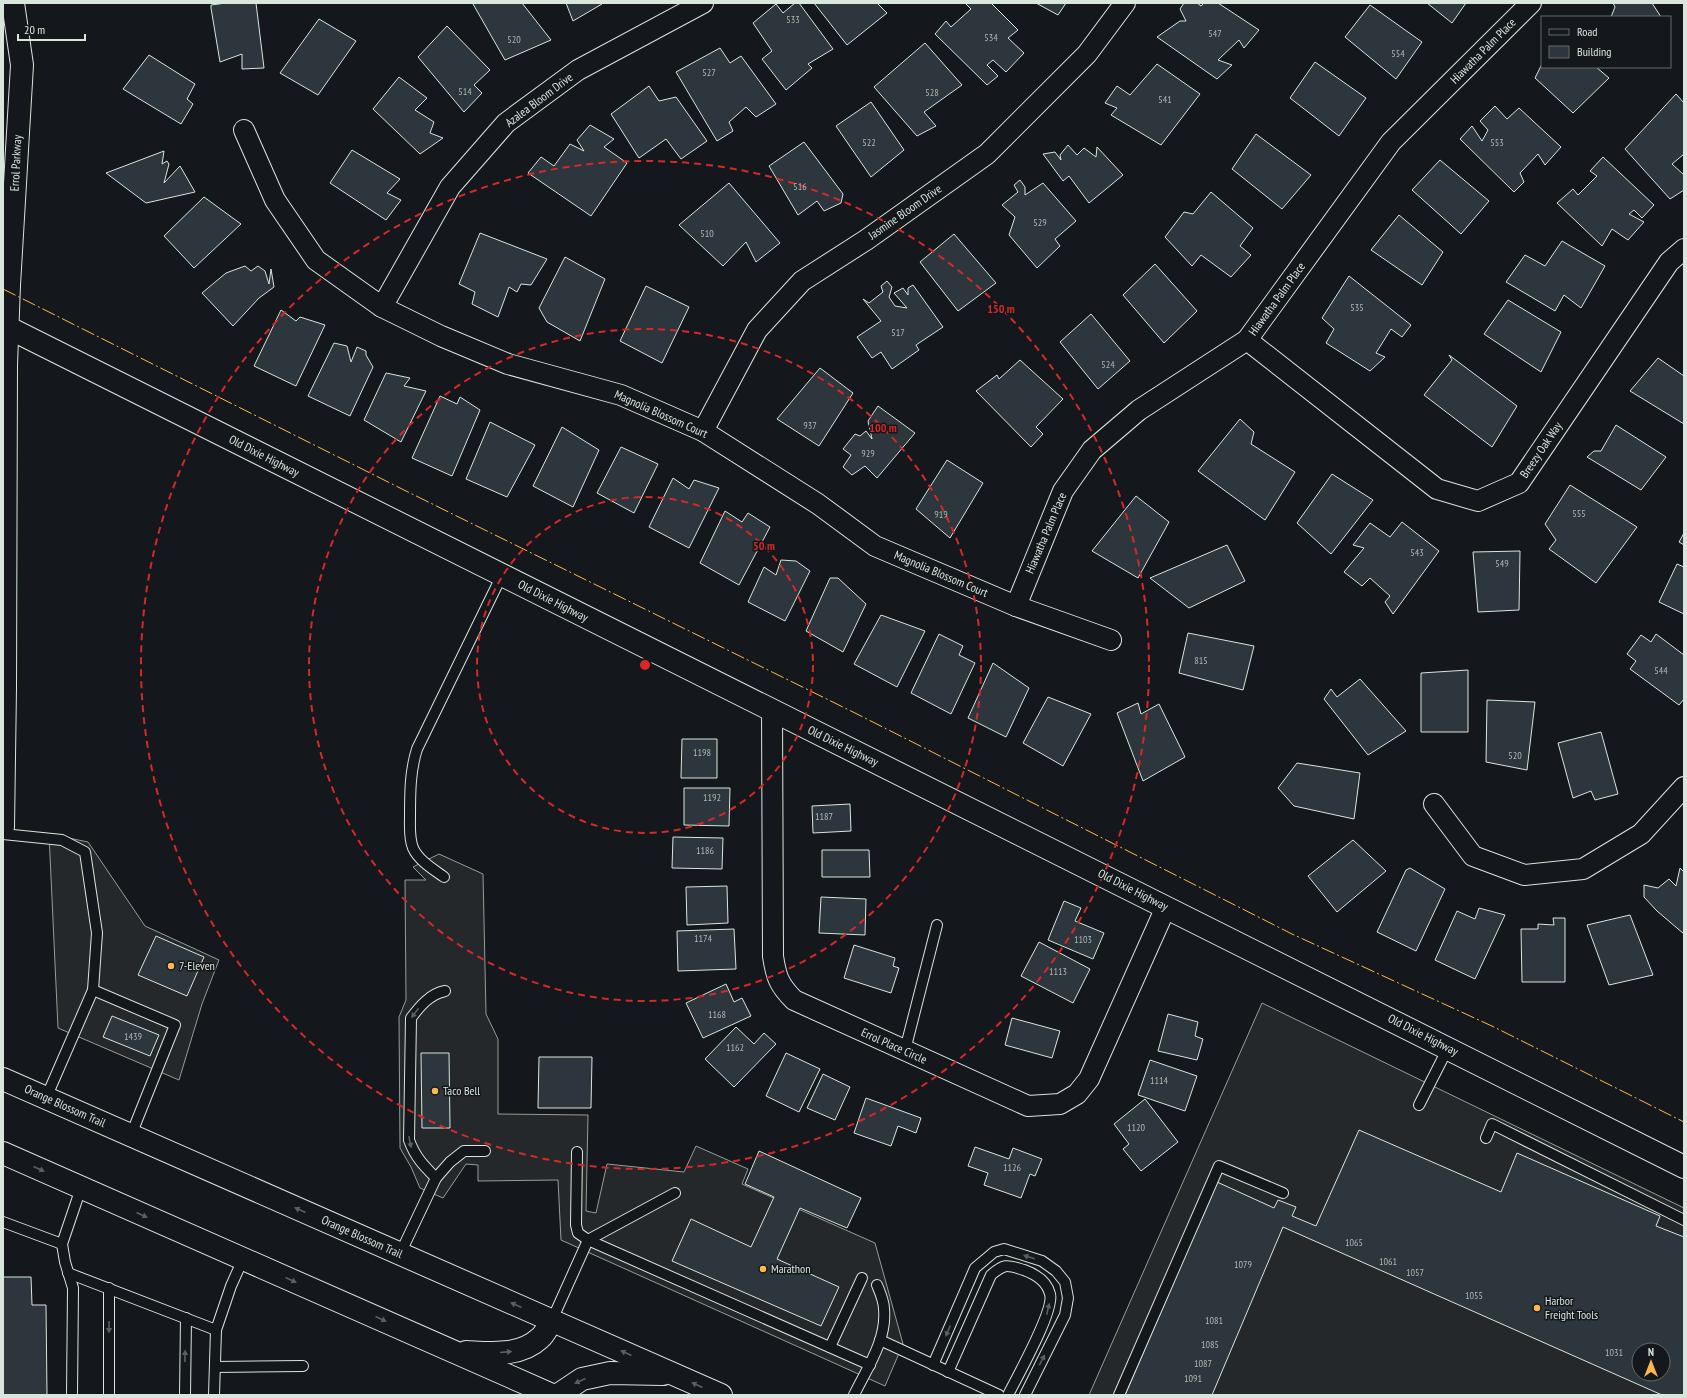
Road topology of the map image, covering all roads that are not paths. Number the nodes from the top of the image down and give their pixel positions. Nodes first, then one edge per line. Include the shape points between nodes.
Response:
1 (13, 3) edge
2 (703, 3) edge
3 (1125, 3) edge
4 (1531, 3) edge
5 (680, 8) edge
6 (244, 130) dead end
7 (1684, 248) edge
8 (382, 307) junction
9 (6, 326) edge
10 (1247, 340) junction
11 (703, 431) junction
12 (502, 576) junction
13 (1016, 606) junction
14 (1111, 640) dead end
15 (4, 688) edge
16 (772, 710) junction
17 (1684, 787) edge
18 (1434, 804) dead end
19 (3, 827) edge
20 (3, 834) edge
21 (444, 878) dead end
22 (1166, 906) junction
23 (937, 925) dead end
24 (93, 990) junction
25 (445, 991) dead end
26 (1448, 1048) junction
27 (905, 1050) junction
28 (3, 1079) edge
29 (46, 1098) junction
30 (1419, 1105) dead end
31 (131, 1135) junction
32 (1486, 1138) dead end
33 (485, 1151) dead end
34 (577, 1152) dead end
35 (3, 1153) edge
36 (1684, 1167) edge
37 (436, 1178) junction
38 (81, 1188) junction
39 (675, 1193) dead end
40 (1284, 1193) dead end
41 (1684, 1220) edge
42 (3, 1222) edge
43 (588, 1240) junction
44 (62, 1244) junction
45 (400, 1254) junction
46 (243, 1259) junction
47 (68, 1272) junction
48 (862, 1278) dead end
49 (877, 1285) dead end
50 (109, 1288) junction
51 (186, 1318) junction
52 (552, 1320) junction
53 (216, 1330) junction
54 (880, 1340) junction
55 (830, 1347) junction
56 (453, 1351) junction
57 (933, 1364) junction
58 (870, 1365) junction
59 (303, 1366) dead end
60 (215, 1368) junction
61 (948, 1372) junction
62 (674, 1374) junction
63 (72, 1395) edge
64 (109, 1395) edge
65 (185, 1395) edge
66 (214, 1395) edge
67 (552, 1395) edge
68 (558, 1395) edge
69 (721, 1395) edge
70 (854, 1395) edge
71 (999, 1395) edge
72 (1008, 1395) edge
73 (1025, 1395) edge
74 (1119, 1395) edge

1 - 9 street, Errol Parkway via 22,65
2 - 5 street, Azalea Bloom Drive
3 - 11 street, Jasmine Bloom Drive via 1087,54 987,154 866,240 802,281 757,330
4 - 10 street, Hiawatha Palm Place via 1391,142
5 - 8 street, Azalea Bloom Drive via 578,70 506,123 450,187
6 - 8 street, Magnolia Blossom Court via 275,200 316,260
7 - 10 street, Breezy Oak Way via 1669,262 1519,483 1478,501 1438,490
8 - 11 street, Magnolia Blossom Court via 441,336 508,364 621,394
9 - 12 street, Old Dixie Highway
9 - 15 street, Errol Parkway
10 - 13 street, Hiawatha Palm Place via 1139,410 1092,450 1064,491
11 - 13 street, Magnolia Blossom Court via 818,504 875,546
12 - 16 street, Old Dixie Highway
12 - 21 lane via 413,761 410,779 410,836 413,848 424,863
13 - 14 street, Magnolia Blossom Court
15 - 19 street, Errol Parkway
16 - 22 street, Old Dixie Highway
16 - 27 street, Errol Place Circle via 775,972 781,987 794,1000
17 - 18 street via 1641,834 1583,869 1524,875 1473,856
20 - 24 lane via 62,840 85,852 98,933
22 - 26 street, Old Dixie Highway
22 - 27 street, Errol Place Circle via 1089,1078 1077,1094 1060,1104 1028,1106
23 - 27 lane
24 - 29 lane
24 - 31 lane via 175,1025
25 -> 37 lane via 431,997 411,1018 409,1140 419,1161
26 - 30 lane
26 - 36 street, Old Dixie Highway
28 - 29 street, Orange Blossom Trail
29 - 31 street, Orange Blossom Trail
45 -> 31 street, Orange Blossom Trail
32 - 41 lane via 1492,1124
33 - 37 lane via 464,1151
34 - 43 lane via 576,1225 578,1233
35 -> 38 street
37 - 45 lane
38 - 44 lane
38 -> 46 street
39 - 43 lane
40 - 74 lane via 1220,1166
42 - 44 lane
43 - 52 lane
43 - 55 lane
44 - 47 lane
52 -> 45 street, Orange Blossom Trail
46 - 53 lane
46 -> 56 street
47 - 50 lane
47 - 63 lane via 72,1288
48 - 55 lane
49 - 54 lane via 884,1307 884,1324
50 - 51 lane
50 -> 64 lane
51 - 53 lane
65 -> 51 lane
56 -> 52 street via 508,1353 527,1347 541,1338
62 -> 52 street, Orange Blossom Trail
53 - 60 lane
54 - 57 lane
54 - 58 lane
55 - 58 lane
56 - 67 street
57 - 61 lane
73 -> 57 lane via 1066,1315 1066,1282 1042,1261 1004,1249 994,1252 975,1268
58 - 70 lane
59 - 60 lane
60 - 66 lane
61 - 71 lane
72 -> 61 lane via 1047,1315 1051,1295 1046,1283 1028,1272 1007,1265 991,1275
62 -> 68 street via 610,1373 582,1379
69 -> 62 street, Orange Blossom Trail

